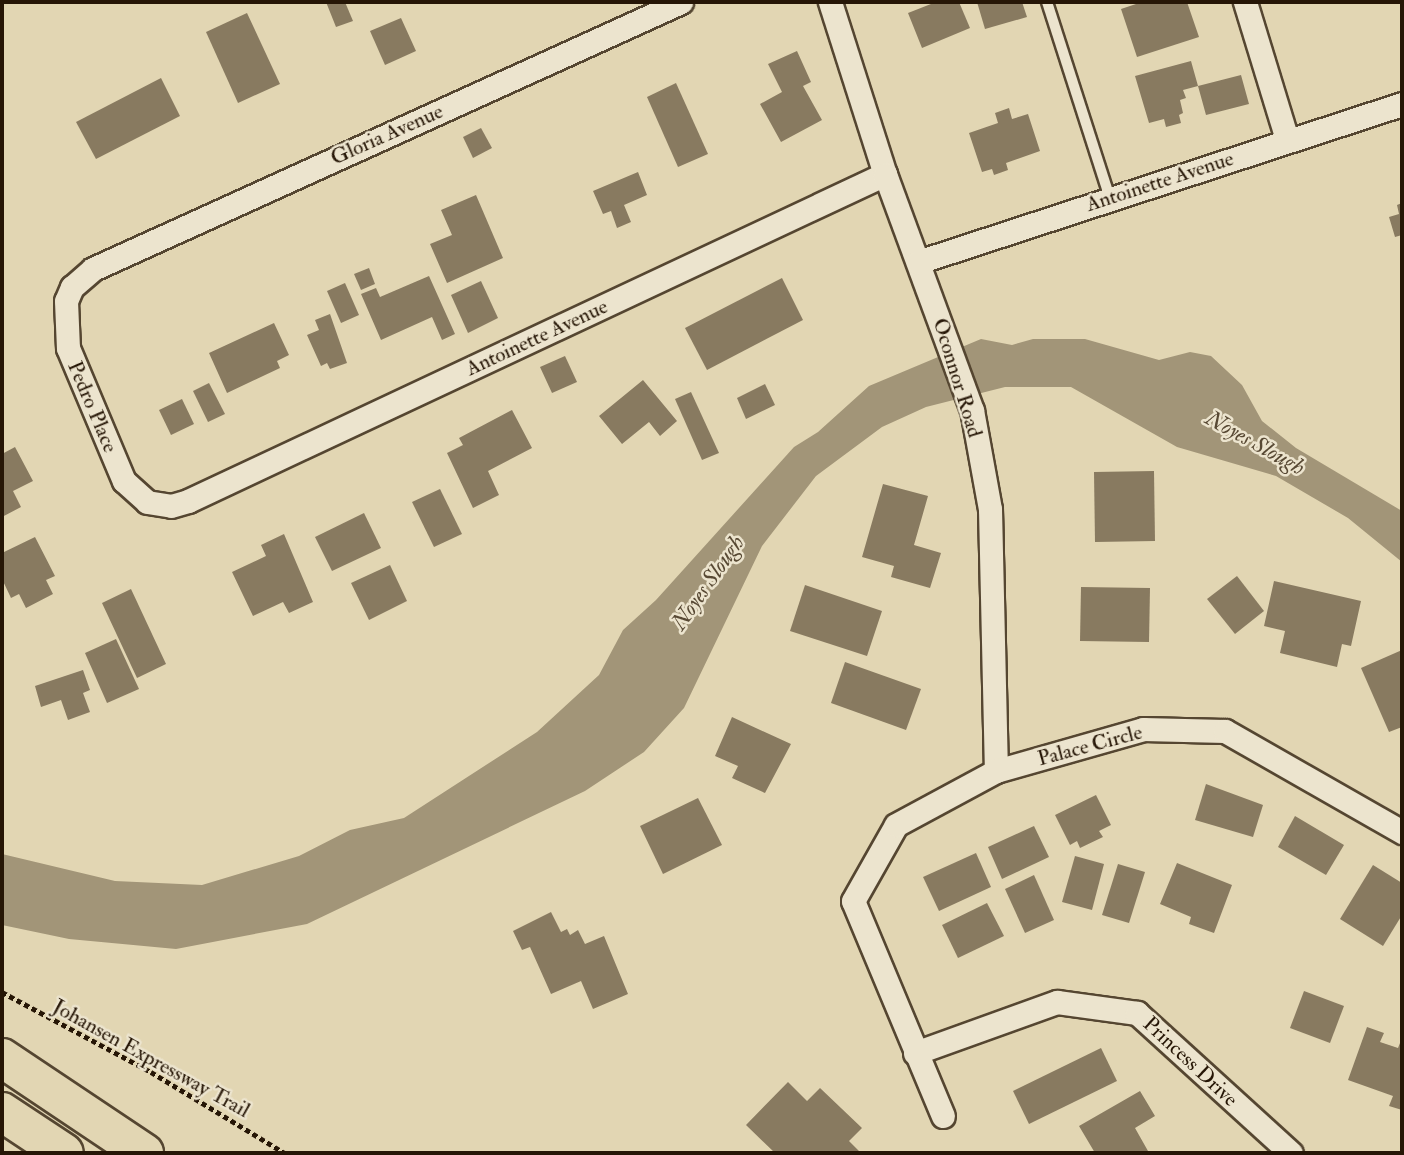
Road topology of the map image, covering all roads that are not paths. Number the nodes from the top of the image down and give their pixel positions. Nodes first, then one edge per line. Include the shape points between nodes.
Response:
1 (681, 2) edge
2 (830, 2) edge
3 (1047, 2) edge
4 (1245, 2) edge
5 (1402, 103) edge
6 (1287, 139) junction
7 (885, 174) junction
8 (1110, 198) junction
9 (918, 262) junction
10 (93, 269) joint
11 (188, 501) joint
12 (996, 771) junction
13 (1402, 832) edge
14 (915, 1053) junction
15 (2, 1058) edge
16 (2, 1114) edge
17 (943, 1116) dead end
18 (50, 1153) edge
19 (64, 1153) edge
20 (144, 1153) edge
21 (1291, 1153) edge

1 - 10 street, Gloria Avenue
2 - 7 street, Oconnor Road
3 - 8 lane
4 - 6 street
5 - 6 street, Antoinette Avenue
6 - 8 street, Antoinette Avenue
7 - 9 street, Oconnor Road
7 - 11 street, Antoinette Avenue
8 - 9 street, Antoinette Avenue
9 - 12 street, Oconnor Road via 972,410 990,509
10 - 11 street, Pedro Place via 72,287 66,301 65,327 73,361 124,481 147,502 171,506
12 - 13 street, Palace Circle via 1143,729 1226,732
12 - 14 street, Palace Circle via 896,825 853,901
14 - 17 street
14 - 21 street, Princess Drive via 1057,1002 1137,1013
15 - 20 highway
16 - 18 highway
16 - 19 highway

